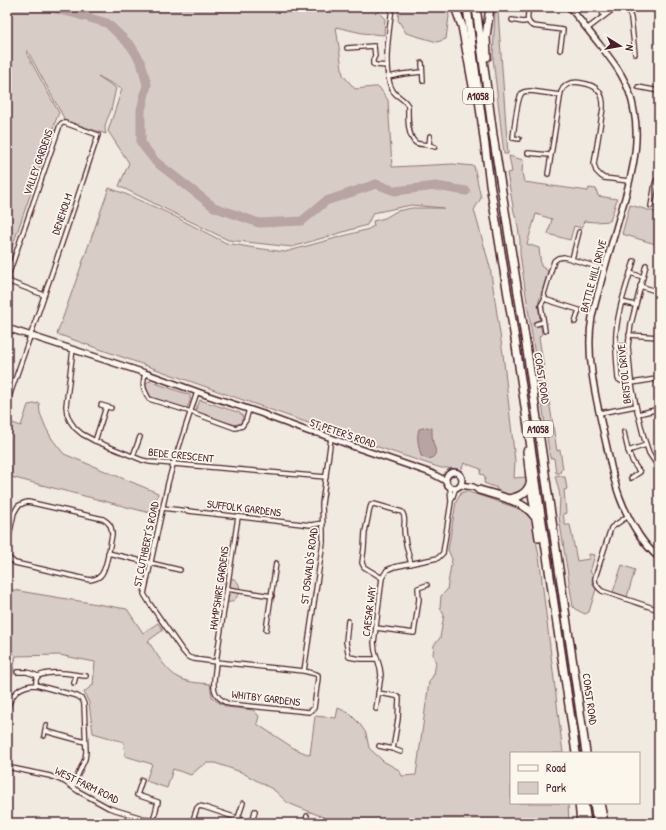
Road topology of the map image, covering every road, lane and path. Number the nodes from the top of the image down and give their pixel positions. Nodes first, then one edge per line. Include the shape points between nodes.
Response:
1 (392, 7) edge
2 (455, 7) edge
3 (467, 7) edge
4 (476, 7) edge
5 (490, 7) edge
6 (530, 7) edge
7 (569, 7) edge
8 (599, 7) edge
9 (616, 7) edge
10 (627, 7) edge
11 (604, 15) junction
12 (512, 20) dead end
13 (528, 21) junction
14 (564, 25) dead end
15 (587, 29) junction
16 (563, 30) junction
17 (347, 48) dead end
18 (560, 50) dead end
19 (635, 54) dead end
20 (422, 63) dead end
21 (387, 66) junction
22 (422, 72) junction
23 (388, 77) junction
24 (423, 81) dead end
25 (638, 87) dead end
26 (659, 91) edge
27 (560, 95) junction
28 (62, 123) joint
29 (493, 135) junction
30 (430, 136) dead end
31 (519, 139) dead end
32 (429, 145) junction
33 (435, 147) dead end
34 (528, 153) dead end
35 (550, 155) junction
36 (548, 174) dead end
37 (659, 178) edge
38 (629, 181) junction
39 (490, 184) junction
40 (651, 206) dead end
41 (579, 232) dead end
42 (572, 259) junction
43 (634, 261) dead end
44 (646, 265) dead end
45 (604, 269) junction
46 (630, 274) junction
47 (643, 277) junction
48 (640, 286) junction
49 (659, 292) edge
50 (44, 294) junction
51 (545, 298) junction
52 (622, 302) junction
53 (635, 305) junction
54 (543, 322) junction
55 (575, 322) dead end
56 (536, 324) dead end
57 (7, 328) edge
58 (544, 330) dead end
59 (31, 335) junction
60 (629, 335) junction
61 (659, 337) edge
62 (515, 339) junction
63 (615, 346) junction
64 (628, 346) junction
65 (73, 350) junction
66 (145, 373) junction
67 (656, 379) dead end
68 (631, 381) junction
69 (198, 392) junction
70 (7, 403) edge
71 (100, 405) dead end
72 (636, 406) junction
73 (106, 407) junction
74 (111, 408) dead end
75 (249, 409) junction
76 (659, 409) edge
77 (191, 412) junction
78 (600, 413) junction
79 (638, 414) junction
80 (624, 432) dead end
81 (140, 438) dead end
82 (331, 438) junction
83 (95, 441) junction
84 (646, 445) junction
85 (628, 451) junction
86 (133, 456) junction
87 (173, 465) junction
88 (659, 468) edge
89 (326, 477) junction
90 (447, 478) junction
91 (631, 478) dead end
92 (530, 483) junction
93 (457, 485) junction
94 (476, 489) joint
95 (509, 500) junction
96 (162, 508) junction
97 (628, 516) junction
98 (238, 517) junction
99 (536, 519) junction
100 (323, 523) junction
101 (9, 529) edge
102 (7, 546) edge
103 (7, 553) edge
104 (108, 553) junction
105 (659, 558) edge
106 (150, 563) junction
107 (276, 563) dead end
108 (411, 564) junction
109 (180, 570) dead end
110 (382, 578) junction
111 (427, 586) dead end
112 (227, 589) junction
113 (272, 596) junction
114 (659, 610) edge
115 (348, 621) dead end
116 (376, 628) junction
117 (266, 630) dead end
118 (377, 659) junction
119 (216, 662) junction
120 (564, 670) junction
121 (304, 671) junction
122 (17, 672) dead end
123 (316, 674) joint
124 (76, 675) junction
125 (38, 676) junction
126 (86, 676) dead end
127 (74, 683) dead end
128 (36, 685) junction
129 (378, 693) junction
130 (7, 709) edge
131 (376, 709) dead end
132 (46, 725) dead end
133 (86, 742) junction
134 (379, 746) dead end
135 (393, 749) junction
136 (401, 752) dead end
137 (576, 752) edge
138 (588, 752) edge
139 (7, 767) edge
140 (142, 780) dead end
141 (73, 786) junction
142 (243, 803) dead end
143 (579, 804) edge
144 (584, 804) edge
145 (594, 804) edge
146 (600, 804) edge
147 (255, 811) dead end
148 (307, 816) dead end
149 (238, 818) junction
150 (7, 821) edge
151 (153, 821) junction
152 (12, 823) edge
153 (159, 823) edge
154 (192, 823) edge
155 (305, 823) edge
156 (581, 823) edge
157 (587, 823) edge
158 (597, 823) edge
159 (604, 823) edge

1 - 21 street
2 - 39 highway via 463,32
3 - 39 highway, COAST ROAD / A1058
4 - 29 highway, COAST ROAD / A1058
5 - 29 highway via 486,44
6 - 13 street
7 - 15 street, BATTLE HILL DRIVE
8 - 11 street
9 - 11 street
10 - 19 street via 631,18
11 - 15 street
12 - 13 street
13 - 16 street via 534,26
14 - 16 street
15 - 38 street, BATTLE HILL DRIVE via 617,68 631,96 636,119 636,135
16 - 18 street
17 - 21 street via 374,46 373,64
20 - 22 street
21 - 23 street
22 - 23 street
22 - 24 street
23 - 32 street via 393,91 408,106 411,136 415,142
25 - 26 street
27 - 31 street via 528,91 521,94 513,138
27 - 35 street
27 - 38 street via 564,87 572,82 589,84 597,89 603,104 595,168 604,178
28 - 50 street, VALLEY GARDENS via 8,276 10,282
28 - 50 street, DENEHOLM via 98,134
29 - 138 highway, COAST ROAD / A1058
30 - 32 street
32 - 33 street
34 - 35 street
35 - 36 street
37 - 40 street via 655,184
38 - 45 street, BATTLE HILL DRIVE
39 - 62 highway, COAST ROAD / A1058
41 - 42 street
42 - 45 street
42 - 51 street via 564,257 554,261
43 - 46 street
44 - 47 street, BRISTOL DRIVE
45 - 78 street, BATTLE HILL DRIVE via 592,317 590,347 592,378
46 - 47 street
46 - 52 street
47 - 48 street, BRISTOL DRIVE
48 - 49 street
48 - 53 street, BRISTOL DRIVE
50 - 59 street, DENEHOLM
51 - 54 street via 541,305
51 - 55 street via 579,310
52 - 53 street
52 - 63 street
53 - 60 street, BRISTOL DRIVE
54 - 56 street
54 - 58 street
57 - 59 street, ST PETER'S ROAD
59 - 65 street, ST PETER'S ROAD
59 - 70 street, DENEHOLM
60 - 61 street
60 - 64 street, BRISTOL DRIVE
62 - 92 highway
62 - 120 highway, COAST ROAD / A1058
63 - 64 street
63 - 68 street via 618,379
64 - 68 street, BRISTOL DRIVE
65 - 66 street, ST PETER'S ROAD
65 - 83 street, BEDE CRESCENT via 66,398 67,414 75,428
66 - 69 street, ST PETER'S ROAD
66 - 77 street via 143,384 150,399
67 - 68 street
68 - 72 street, BRISTOL DRIVE
69 - 75 street, ST PETER'S ROAD
69 - 77 street, ST CUTHBERT'S ROAD
71 - 73 street
72 - 78 street
72 - 79 street, BRISTOL DRIVE
73 - 74 street
73 - 83 street
75 - 77 street via 242,426 235,428
75 - 82 street, ST PETER'S ROAD
76 - 79 street, BRISTOL DRIVE
77 - 87 street, ST CUTHBERT'S ROAD
78 - 97 street, BATTLE HILL DRIVE via 615,485
79 - 84 street, BRISTOL DRIVE
80 - 85 street
81 - 86 street
82 - 89 street, ST OSWALD'S ROAD
82 - 90 street, ST PETER'S ROAD
83 - 86 street, BEDE CRESCENT
84 - 85 street
84 - 88 street, BRISTOL DRIVE
85 - 91 street via 640,472
86 - 87 street, BEDE CRESCENT via 150,462
87 - 89 street, BEDE CRESCENT
87 - 96 street, ST CUTHBERT'S ROAD
89 - 100 street, ST OSWALD'S ROAD via 322,504
90 - 93 street, ST PETER'S ROAD via 447,483
90 - 93 street, ST PETER'S ROAD via 456,472 460,475
92 - 95 highway via 528,490
92 - 99 highway
93 - 94 street, ST PETER'S ROAD
93 - 108 street, CAESAR WAY via 451,502 443,553 438,558
94 - 95 highway
95 - 99 highway via 528,509
96 - 98 street, SUFFOLK GARDENS
96 - 106 street, ST CUTHBERT'S ROAD
97 - 105 street, BATTLE HILL DRIVE via 645,543
97 - 114 street via 611,528 595,582 602,591
98 - 100 street, SUFFOLK GARDENS via 310,525
98 - 112 street, HAMPSHIRE GARDENS
99 - 120 highway
100 - 121 street, ST OSWALD'S ROAD via 323,542
101 - 102 street
101 - 104 street via 16,509 28,502 103,519 111,526 112,531
103 - 104 street via 15,563 90,580 102,573
104 - 106 street
106 - 109 street
106 - 119 street, ST CUTHBERT'S ROAD via 144,594 150,604 188,657
107 - 113 street
108 - 110 street, CAESAR WAY via 387,570
108 - 110 street via 404,530 404,514 374,504 370,508 365,532 362,563
110 - 116 street, CAESAR WAY
111 - 116 street via 418,588 414,633
112 - 113 street
112 - 119 street, HAMPSHIRE GARDENS
113 - 117 street
115 - 118 street via 346,642 349,657
116 - 118 street, CAESAR WAY via 374,651
118 - 129 street, CAESAR WAY via 381,675
119 - 121 street, ST CUTHBERT'S ROAD
119 - 123 street, WHITBY GARDENS via 213,688 216,696 228,704 309,712 314,708 318,678
120 - 137 highway, COAST ROAD / A1058
121 - 123 street, ST CUTHBERT'S ROAD
122 - 125 street
124 - 125 street via 57,672
124 - 126 street
124 - 127 street
125 - 128 street
128 - 130 street via 18,690
128 - 133 street via 82,699
129 - 131 street, CAESAR WAY
129 - 135 street via 398,698 398,719
132 - 133 street via 44,734
133 - 141 street via 85,759
134 - 135 street
135 - 136 street
139 - 141 street, WEST FARM ROAD via 50,776
140 - 151 street via 137,795 158,802
141 - 151 street, WEST FARM ROAD via 109,808
142 - 149 street
143 - 156 highway
144 - 157 highway
145 - 158 highway
146 - 159 highway
147 - 149 street via 252,823
148 - 155 street
149 - 154 street via 199,806
150 - 152 street
151 - 153 street, WEST FARM ROAD

